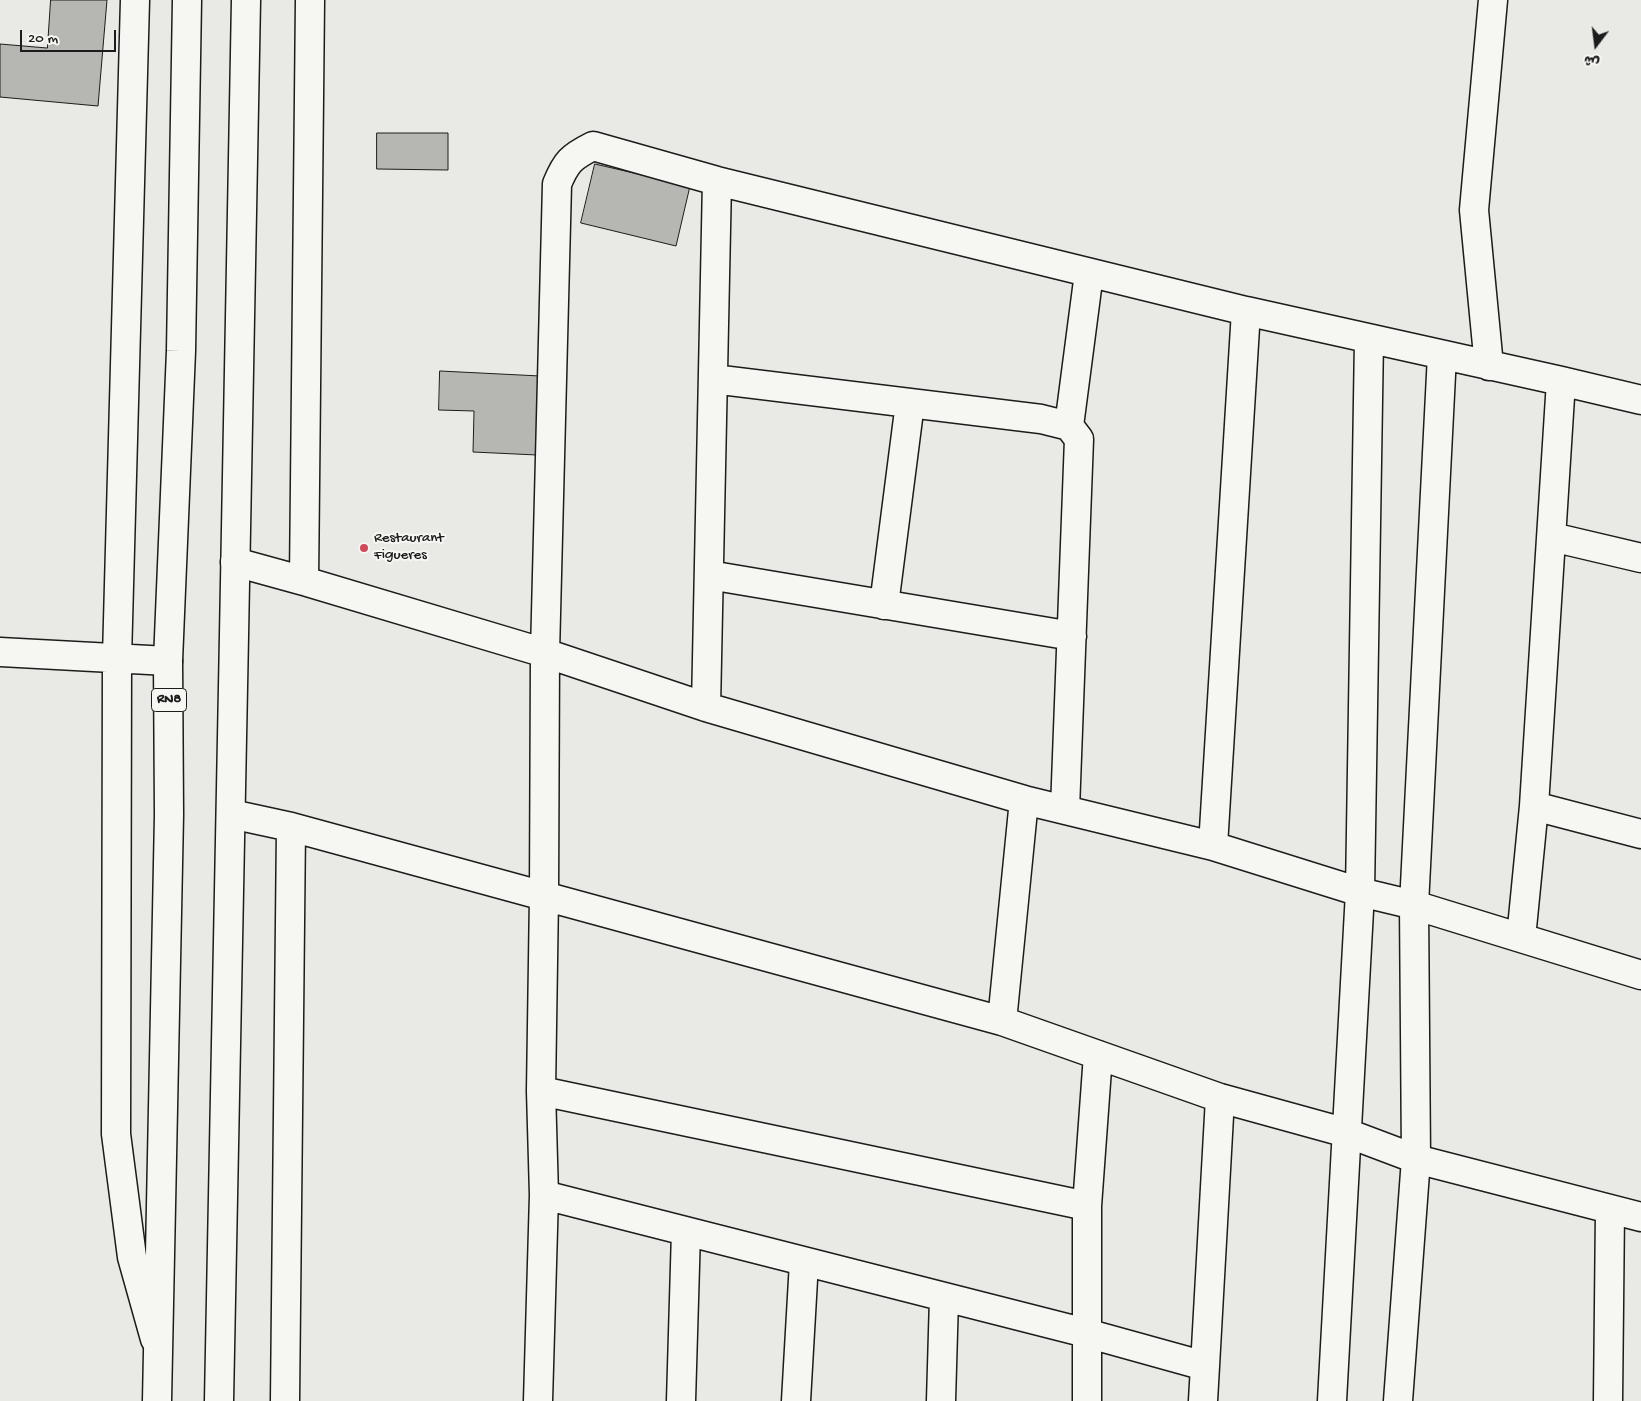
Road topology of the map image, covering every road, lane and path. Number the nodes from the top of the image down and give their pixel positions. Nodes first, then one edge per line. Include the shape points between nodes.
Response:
1 (135, 0) edge
2 (187, 0) edge
3 (246, 0) edge
4 (310, 0) edge
5 (1493, 0) edge
6 (717, 181) junction
7 (1089, 272) junction
8 (1246, 311) junction
9 (1369, 339) junction
10 (1442, 355) junction
11 (1489, 366) junction
12 (713, 379) junction
13 (1561, 381) junction
14 (1641, 400) edge
15 (910, 403) junction
16 (1069, 426) junction
17 (1552, 537) junction
18 (1641, 558) edge
19 (235, 562) junction
20 (709, 576) junction
21 (304, 581) junction
22 (884, 605) junction
23 (1072, 636) junction
24 (0, 652) edge
25 (546, 653) junction
26 (116, 658) junction
27 (168, 661) junction
28 (706, 707) junction
29 (1024, 800) junction
30 (1534, 806) junction
31 (1064, 810) junction
32 (231, 814) junction
33 (291, 827) junction
34 (1641, 834) edge
35 (1213, 846) junction
36 (1360, 892) junction
37 (544, 896) junction
38 (1414, 905) junction
39 (1522, 938) junction
40 (1641, 975) edge
41 (1002, 1021) junction
42 (1098, 1055) junction
43 (541, 1091) junction
44 (1220, 1098) junction
45 (1347, 1133) junction
46 (1416, 1159) junction
47 (544, 1196) junction
48 (1087, 1206) junction
49 (1610, 1209) junction
50 (1641, 1217) edge
51 (686, 1232) junction
52 (804, 1262) junction
53 (944, 1298) junction
54 (1086, 1334) junction
55 (158, 1349) junction
56 (1205, 1366) junction
57 (157, 1401) edge
58 (220, 1401) edge
59 (284, 1401) edge
60 (538, 1401) edge
61 (681, 1401) edge
62 (796, 1401) edge
63 (941, 1401) edge
64 (1087, 1401) edge
65 (1203, 1401) edge
66 (1332, 1401) edge
67 (1398, 1401) edge
68 (1608, 1401) edge

1 - 26 main road
2 - 27 main road, RN8 via 181,352
3 - 19 main road
4 - 21 main road
5 - 11 main road via 1474,210
6 - 7 main road
6 - 12 main road
6 - 25 main road via 593,146 577,154 564,167 557,184
7 - 8 main road
7 - 16 main road
8 - 9 main road
8 - 35 main road
9 - 10 main road
9 - 36 main road
10 - 11 main road
10 - 38 main road
11 - 13 main road
12 - 15 main road
12 - 20 main road
13 - 14 main road
13 - 17 main road
15 - 16 main road via 1041,419
15 - 22 main road
16 - 23 main road via 1079,439
17 - 18 main road
17 - 30 main road
19 - 21 main road
19 - 32 main road
20 - 22 main road
20 - 28 main road
21 - 25 main road
22 - 23 main road
23 - 31 main road
24 - 26 main road
25 - 28 main road
25 - 37 main road
26 - 27 main road
26 - 55 main road via 116,1134 132,1257
27 - 55 main road, RN8 via 169,815
28 - 29 main road
29 - 31 main road
29 - 41 main road
30 - 34 main road
30 - 39 main road
31 - 35 main road
32 - 33 main road
32 - 58 main road
33 - 37 main road
33 - 59 main road
35 - 36 main road
36 - 38 main road
36 - 45 main road
37 - 41 main road
37 - 43 main road
38 - 39 main road
38 - 46 main road
39 - 40 main road
41 - 42 main road
42 - 44 main road
42 - 48 main road
43 - 47 main road
43 - 48 main road
44 - 45 main road
44 - 56 main road
45 - 46 main road
45 - 66 main road
46 - 49 main road
46 - 67 main road
47 - 51 main road
47 - 60 main road
48 - 54 main road
49 - 50 main road
49 - 68 main road
51 - 52 main road
51 - 61 main road
52 - 53 main road
52 - 62 main road
53 - 54 main road
53 - 63 main road
54 - 56 main road
54 - 64 main road
55 - 57 main road, RN8
56 - 65 main road

